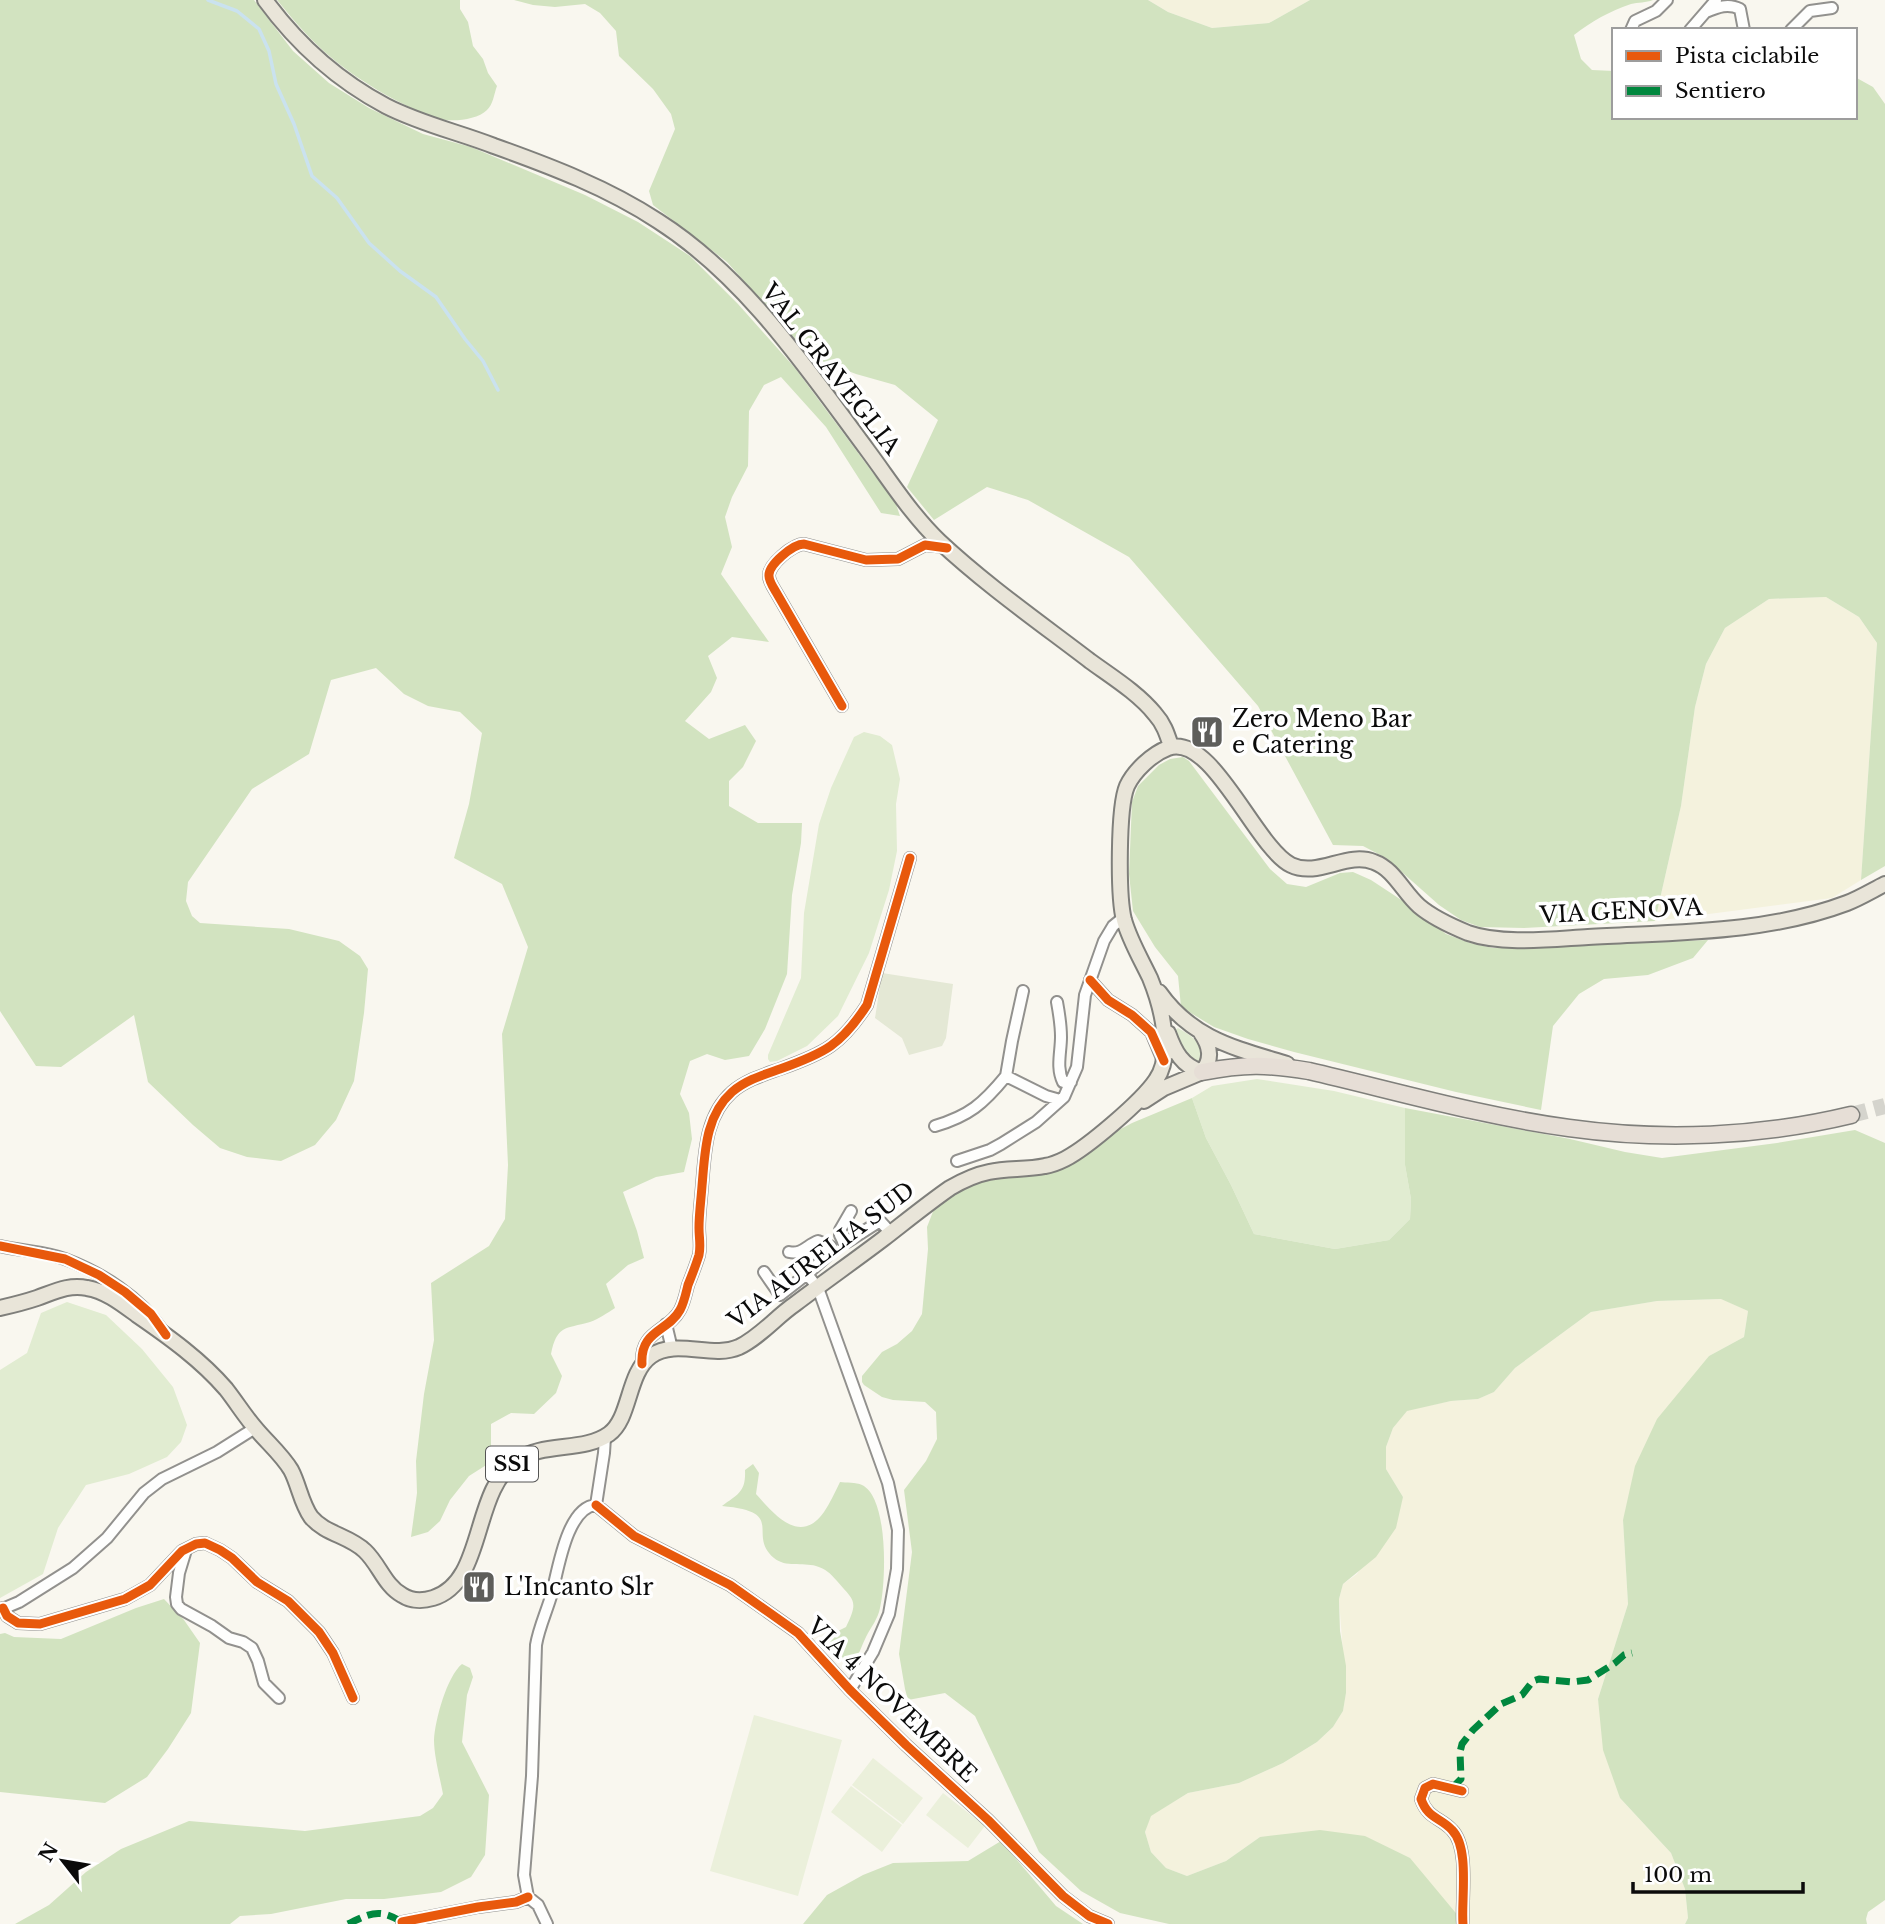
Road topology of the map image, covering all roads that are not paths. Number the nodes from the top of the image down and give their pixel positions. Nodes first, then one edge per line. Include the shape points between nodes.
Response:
1 (265, 0) edge
2 (1667, 0) edge
3 (1716, 0) edge
4 (1832, 8) dead end
5 (1706, 12) junction
6 (1631, 28) edge
7 (1692, 28) edge
8 (1744, 28) edge
9 (1793, 28) edge
10 (947, 548) junction
11 (842, 705) dead end
12 (1171, 746) junction
13 (910, 858) dead end
14 (1885, 884) edge
15 (1124, 917) junction
16 (1090, 980) junction
17 (1151, 980) junction
18 (1023, 991) dead end
19 (1057, 1002) dead end
20 (1164, 1021) junction
21 (1201, 1033) junction
22 (1164, 1061) junction
23 (1309, 1070) junction
24 (1202, 1072) junction
25 (1006, 1076) junction
26 (1072, 1082) junction
27 (1060, 1100) junction
28 (1851, 1115) tunnel mouth
29 (1118, 1118) junction
30 (935, 1126) dead end
31 (957, 1161) dead end
32 (851, 1211) dead end
33 (891, 1233) junction
34 (0, 1246) edge
35 (789, 1252) dead end
36 (764, 1272) dead end
37 (807, 1273) junction
38 (818, 1288) junction
39 (0, 1308) edge
40 (666, 1324) junction
41 (166, 1335) junction
42 (672, 1349) junction
43 (642, 1364) junction
44 (255, 1428) junction
45 (605, 1437) junction
46 (596, 1505) junction
47 (187, 1548) junction
48 (2, 1609) edge
49 (850, 1690) junction
50 (279, 1698) dead end
51 (353, 1698) dead end
52 (1462, 1791) dead end
53 (528, 1897) junction
54 (403, 1924) edge
55 (547, 1924) edge
56 (1108, 1924) edge
57 (1462, 1924) edge

1 - 10 main road, VAL GRAVEGLIA via 318,61 384,105 579,179 681,237 767,320 900,496
2 - 6 street via 1656,11 1638,18
3 - 5 street
4 - 9 street via 1810,11
5 - 7 street
5 - 8 street via 1732,5 1740,9
10 - 11 street via 925,545 898,559 866,561 798,544 769,571 775,592
10 - 12 main road, VAL GRAVEGLIA via 1140,699 1164,726
12 - 14 main road, VIA GENOVA via 1192,750 1207,763 1271,847 1290,864 1314,869 1357,859 1378,863 1416,904 1474,935 1569,938 1753,927 1848,903
12 - 15 main road, VIA AURELIA SUD via 1139,768 1125,790 1120,875
13 - 40 street via 867,1005 854,1025 810,1058 742,1084 722,1103 712,1122 705,1147 700,1252 680,1310
15 - 16 street via 1104,941
15 - 17 main road, VIA AURELIA SUD
16 - 22 street via 1108,1000 1151,1032
16 - 26 street
17 - 20 main road, VIA AURELIA SUD
17 - 21 main road via 1174,1010
18 - 25 street
19 - 26 street via 1061,1079
20 - 22 main road, VIA AURELIA SUD
20 - 24 main road via 1176,1053 1187,1066
21 - 23 main road via 1227,1046
21 - 24 main road via 1210,1052
22 - 29 main road, VIA AURELIA SUD via 1148,1090
23 - 24 highway via 1248,1065
23 - 28 highway via 1507,1118 1626,1134 1751,1131
24 - 29 main road via 1164,1088
25 - 27 street
25 - 30 street via 966,1115
26 - 27 street
27 - 31 street via 1001,1144
29 - 33 main road, VIA AURELIA SUD via 1064,1160 991,1171 963,1181
32 - 33 street via 841,1230 843,1241 880,1221
33 - 38 main road, VIA AURELIA SUD
34 - 41 street via 65,1259 99,1275 151,1314
35 - 37 street via 803,1251 818,1241 830,1246 827,1256
36 - 37 street via 780,1294
37 - 38 street, VIA 4 NOVEMBRE
38 - 42 main road, VIA AURELIA SUD via 736,1348
38 - 49 street, VIA 4 NOVEMBRE via 888,1483 898,1530 889,1614
39 - 41 main road, SS1 via 61,1288 86,1287 113,1298
40 - 42 street
40 - 43 street via 646,1344
41 - 44 main road, SS1 via 226,1389
42 - 43 main road, VIA AURELIA SUD via 654,1353
43 - 45 main road via 619,1422
44 - 45 main road, SS1 via 290,1469 311,1517 365,1550 401,1595 424,1600 441,1595 460,1577 488,1498 508,1467 530,1453
44 - 48 street via 162,1479 73,1568
45 - 46 street
46 - 49 street, VIA 4 NOVEMBRE via 634,1536 730,1585 773,1614 798,1633
46 - 53 street via 583,1511 568,1535 538,1633 523,1863
47 - 48 street via 150,1585 125,1599 40,1623 18,1623
47 - 50 street via 177,1604 252,1648 264,1683
47 - 51 street via 205,1543 220,1550 288,1601 319,1632
49 - 56 street, VIA 4 NOVEMBRE via 1063,1896
52 - 57 street via 1433,1784 1424,1788 1421,1799 1427,1812 1452,1830 1461,1846
53 - 54 street
53 - 55 street via 538,1905

